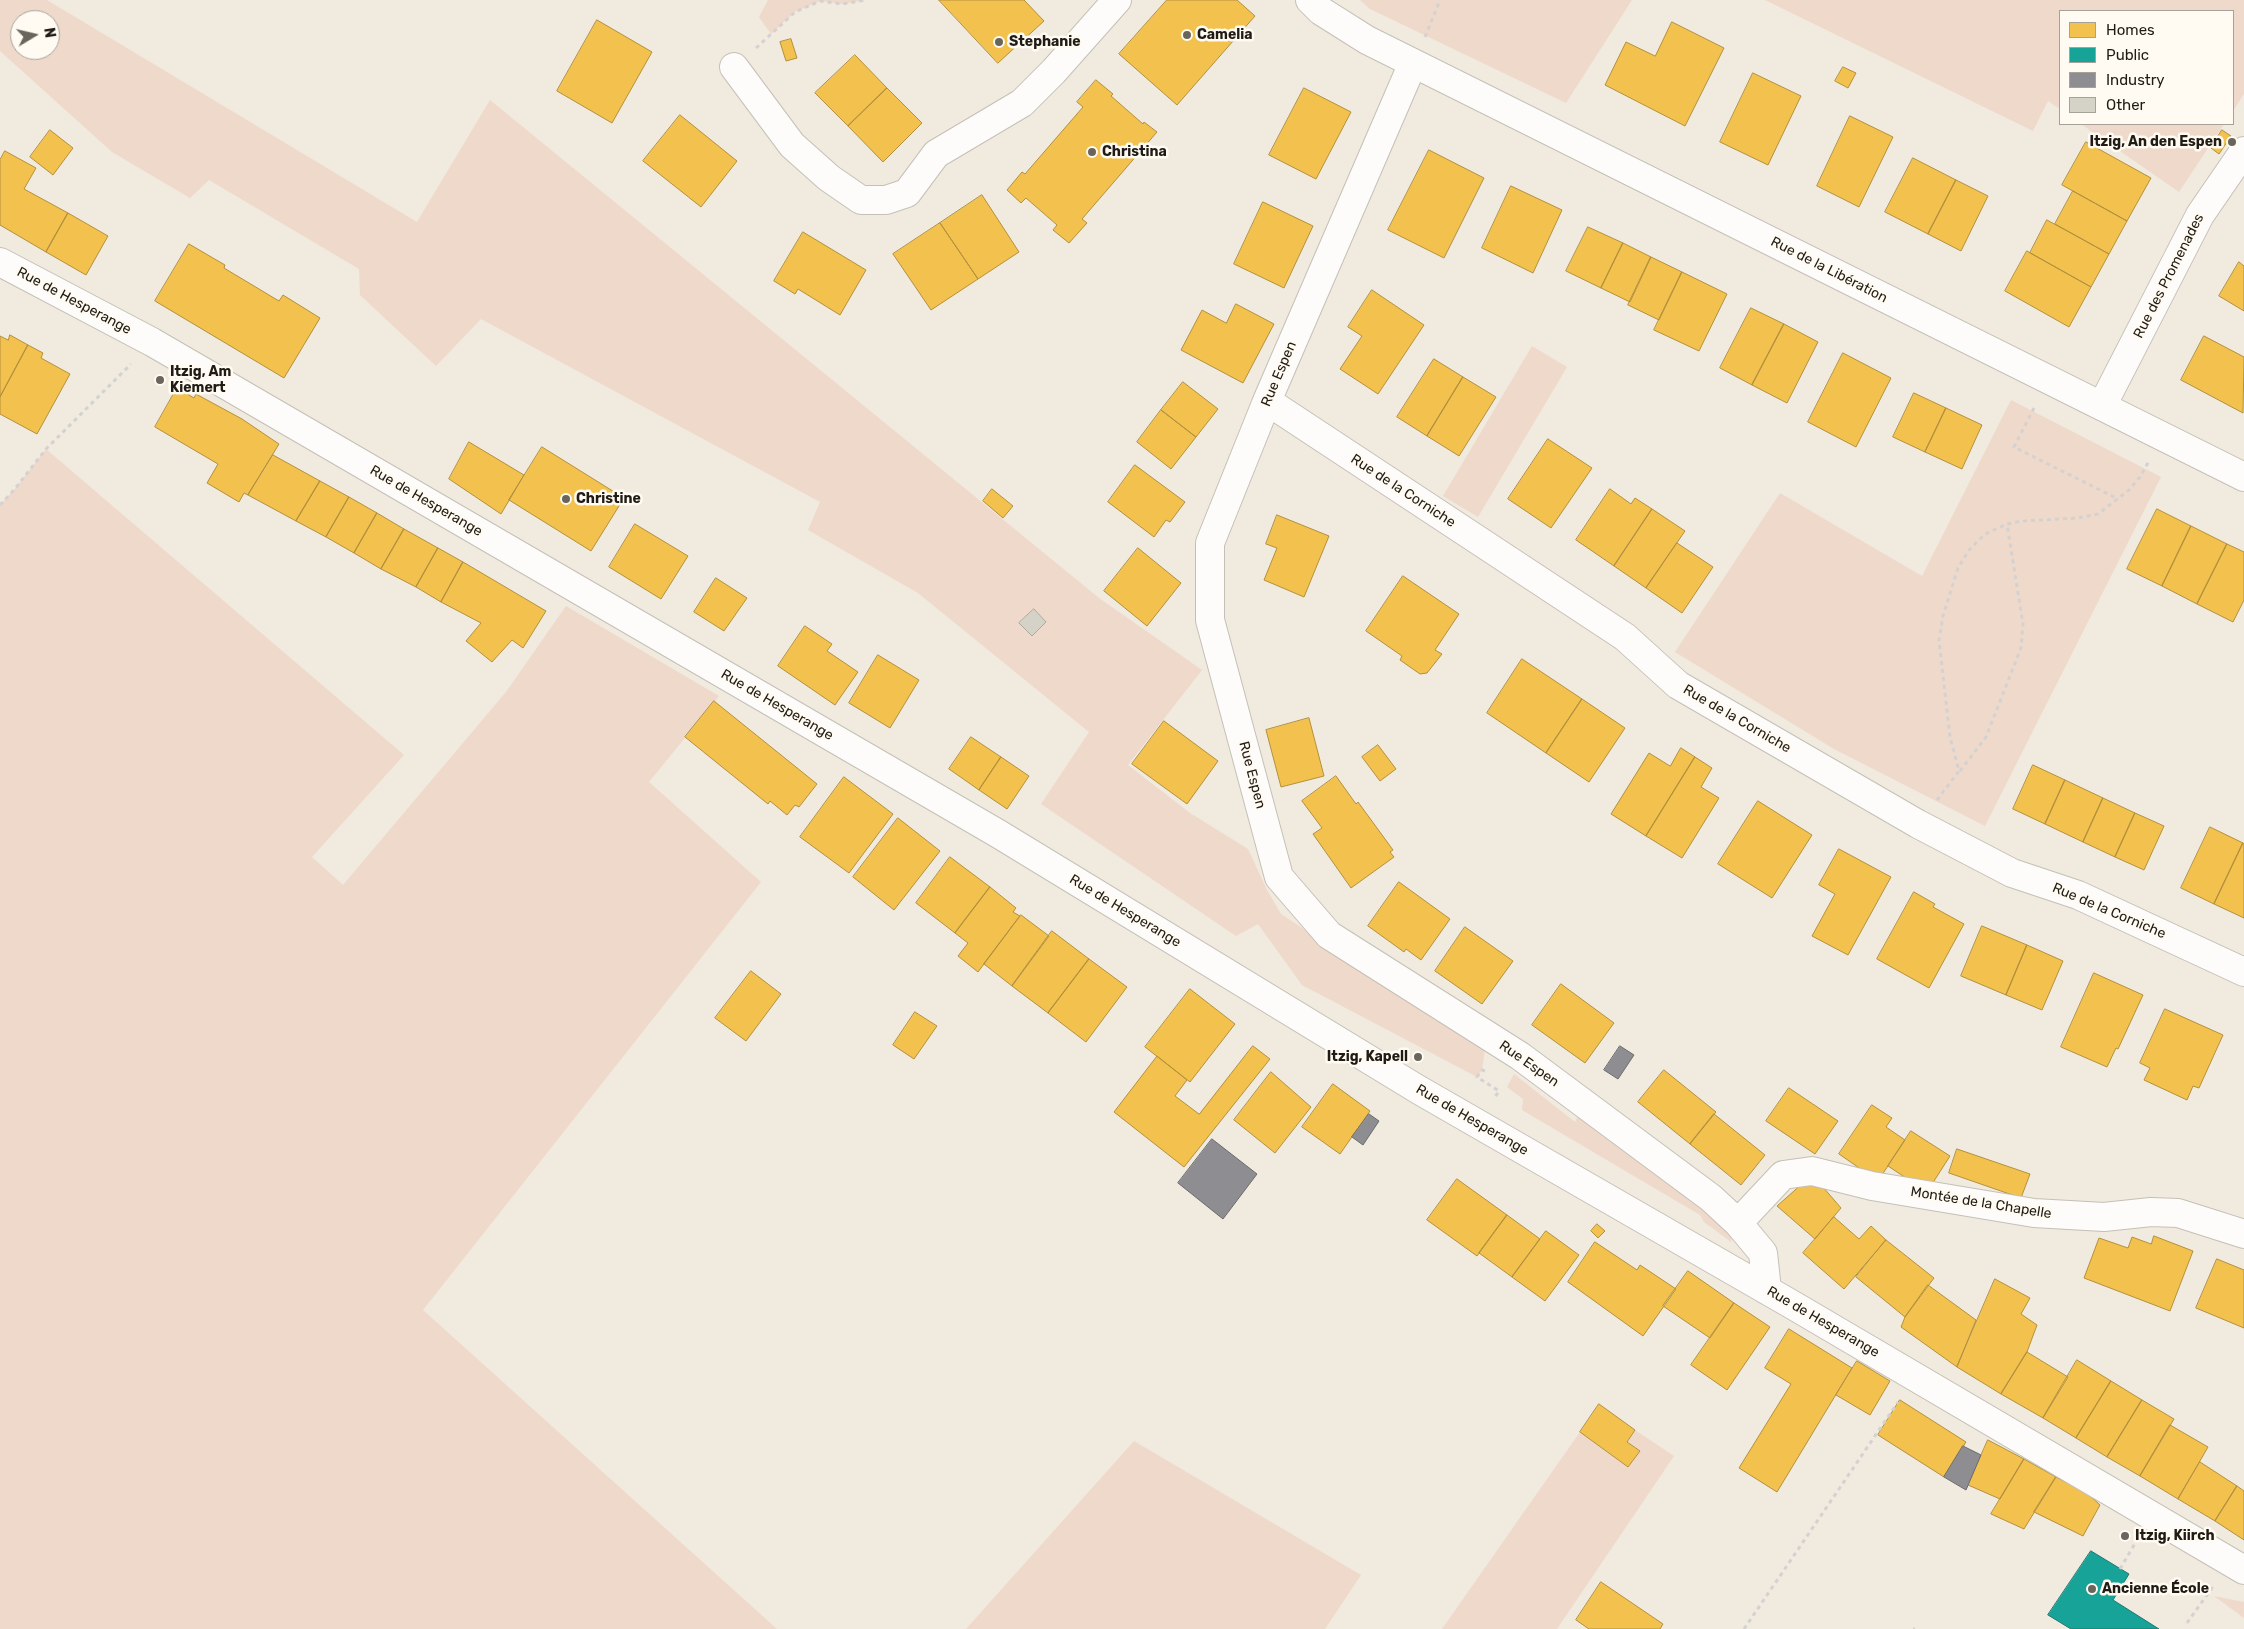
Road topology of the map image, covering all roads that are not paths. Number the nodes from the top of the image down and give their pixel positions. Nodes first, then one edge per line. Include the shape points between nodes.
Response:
1 (1310, 0) edge
2 (1112, 2) edge
3 (1414, 63) junction
4 (734, 67) road end
5 (2244, 151) edge
6 (0, 262) edge
7 (1267, 402) junction
8 (2102, 406) junction
9 (2244, 477) edge
10 (2244, 972) edge
11 (1738, 1223) junction
12 (2244, 1234) edge
13 (1767, 1290) junction
14 (2244, 1570) edge

1 - 3 street, Rue de la Libération via 1321,11 1367,40
2 - 4 street via 1054,71 1022,103 936,154 907,193 886,200 861,200 829,178 792,145
3 - 7 street, Rue Espen
3 - 8 street, Rue de la Libération
5 - 8 street, Rue des Promenades via 2200,215
6 - 13 street, Rue de Hesperange via 152,342 989,828 1420,1090
7 - 10 street, Rue de la Corniche via 1626,637 1678,685 1918,824 2012,873 2078,895
7 - 11 street, Rue Espen via 1210,544 1210,620 1280,877 1329,935 1520,1056 1711,1198
8 - 9 street, Rue de la Libération
11 - 12 street, Montée de la Chapelle via 1784,1175 1812,1171 1872,1186 2034,1213 2104,1217 2178,1213
11 - 13 street, Rue Espen via 1763,1254
13 - 14 street, Rue de Hesperange

